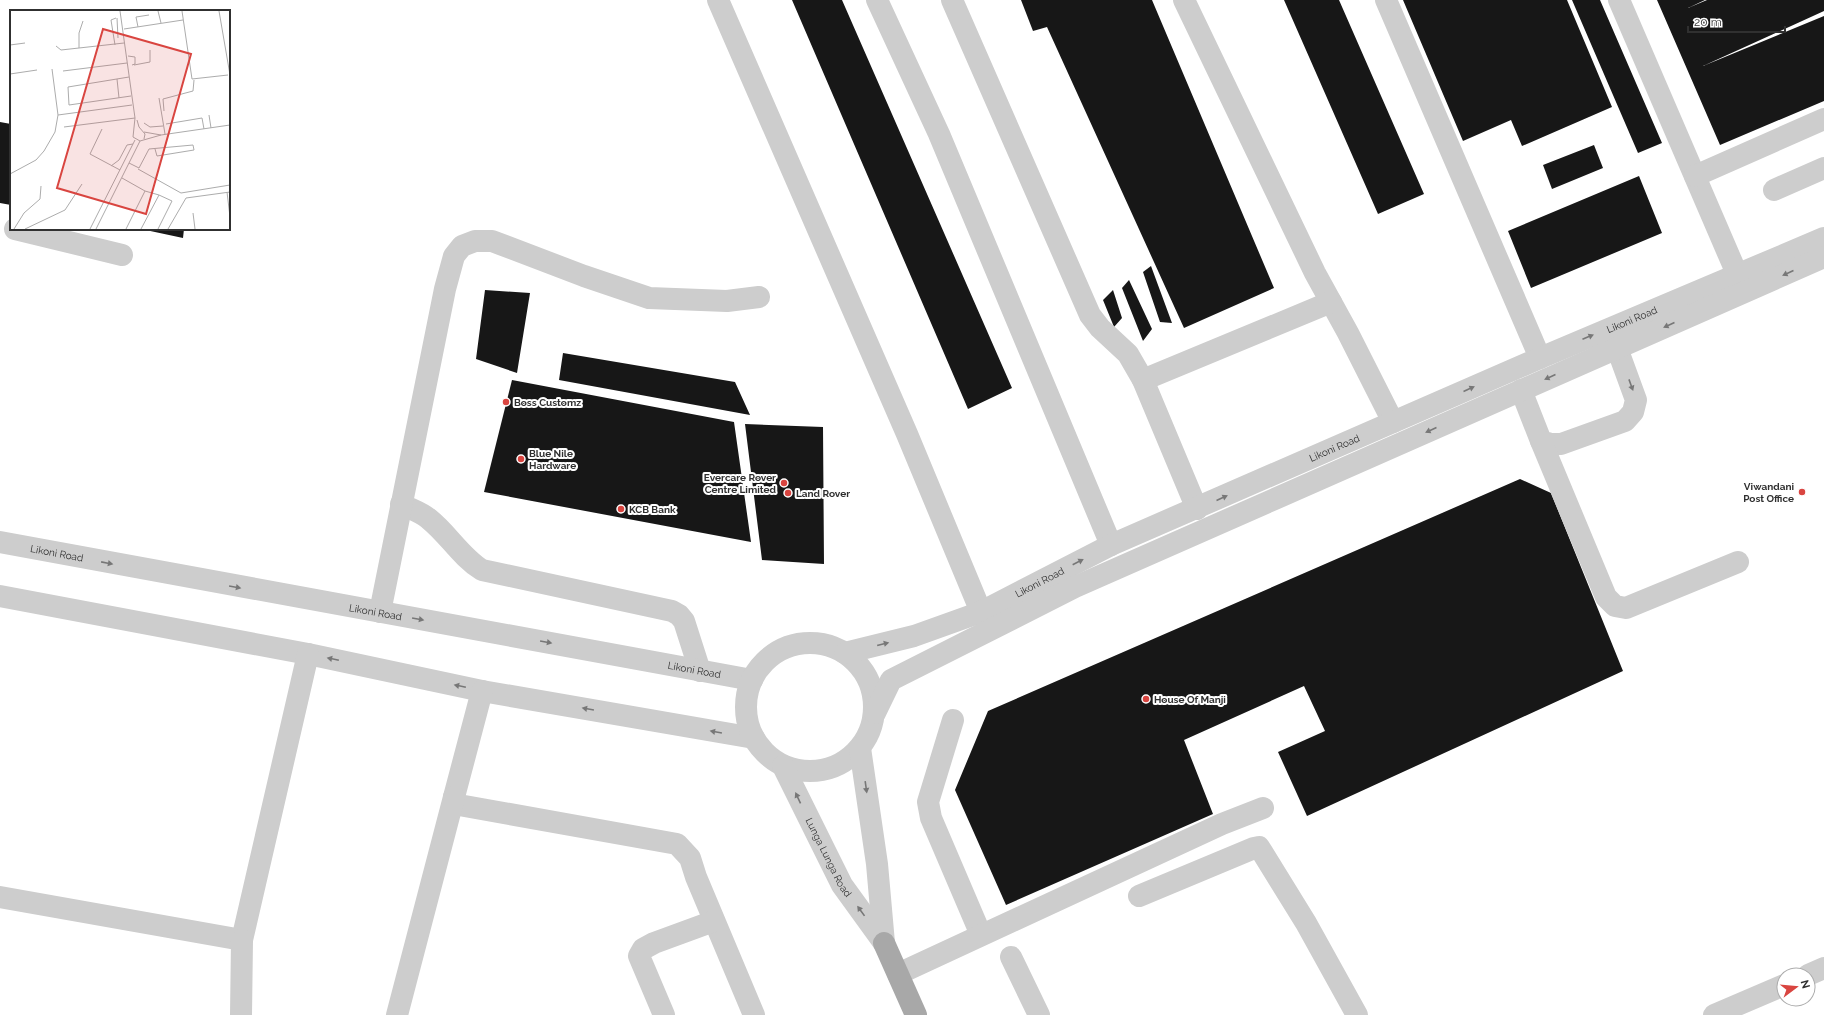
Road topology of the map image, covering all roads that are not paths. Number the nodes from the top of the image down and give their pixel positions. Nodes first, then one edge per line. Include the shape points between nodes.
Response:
1 (718, 0) edge
2 (877, 0) edge
3 (952, 0) edge
4 (1184, 0) edge
5 (1386, 0) edge
6 (1619, 0) edge
7 (1824, 119) edge
8 (1824, 168) edge
9 (1695, 176) junction
10 (1774, 190) dead end
11 (0, 225) edge
12 (10, 228) edge
13 (20, 230) edge
14 (1824, 238) edge
15 (122, 255) dead end
16 (1824, 257) edge
17 (1737, 274) junction
18 (759, 296) dead end
19 (1331, 302) junction
20 (1617, 348) junction
21 (1540, 358) junction
22 (1143, 380) junction
23 (1521, 390) junction
24 (1393, 422) junction
25 (1541, 441) junction
26 (401, 504) junction
27 (1197, 509) junction
28 (0, 542) edge
29 (1111, 545) junction
30 (1738, 562) dead end
31 (0, 596) edge
32 (380, 612) junction
33 (980, 612) junction
34 (845, 653) junction
35 (308, 654) junction
36 (700, 671) junction
37 (752, 680) junction
38 (482, 691) junction
39 (875, 713) junction
40 (953, 720) dead end
41 (754, 738) junction
42 (860, 748) junction
43 (783, 766) junction
44 (454, 797) junction
45 (1263, 808) dead end
46 (1139, 896) dead end
47 (0, 897) edge
48 (714, 921) junction
49 (981, 935) junction
50 (242, 940) junction
51 (884, 942) junction
52 (1012, 956) dead end
53 (898, 974) junction
54 (1776, 988) edge
55 (241, 1015) edge
56 (397, 1015) edge
57 (664, 1015) edge
58 (754, 1015) edge
59 (916, 1015) edge
60 (1039, 1015) edge
61 (1357, 1015) edge
62 (1714, 1015) edge

1 - 33 street via 907,434
2 - 29 street via 939,134
3 - 22 street via 1090,316 1128,354
4 - 19 street
5 - 21 street
6 - 9 street
7 - 9 street
8 - 10 street
9 - 17 street
11 - 12 street
13 - 15 street
14 - 17 street, Likoni Road
16 -> 20 street, Likoni Road
21 -> 17 street, Likoni Road
18 - 26 street via 727,301 649,298 492,241 475,241 462,246 454,256 445,289
19 - 22 street
19 - 24 street
20 -> 23 street, Likoni Road
20 -> 25 street via 1636,400 1633,412 1625,421 1561,444
24 -> 21 street, Likoni Road
22 - 27 street
23 - 25 street
23 -> 39 street, Likoni Road via 1075,587 891,680
27 -> 24 street, Likoni Road
25 - 30 street via 1606,597 1615,606 1626,608
26 - 32 street
26 - 36 street via 428,518 468,560 482,570 672,611 684,621
27 - 29 street, Likoni Road
28 -> 32 street, Likoni Road via 222,585
33 -> 29 street, Likoni Road
31 - 35 street
32 -> 36 street, Likoni Road
34 -> 33 street, Likoni Road via 914,636
34 - 37 street via 828,646 810,643 792,645 775,653 761,665
34 - 39 street via 863,670 871,685
38 -> 35 street
35 - 50 street
36 - 37 street, Likoni Road
37 - 41 street via 746,700 747,720
41 -> 38 street
38 - 44 street
39 - 42 street via 870,732
40 - 49 street via 928,802 931,818
41 - 43 street via 762,750
42 - 43 street via 844,762 825,771 804,772
42 -> 51 street, Lunga Lunga Road via 877,864
51 -> 43 street, Lunga Lunga Road via 842,885
44 - 48 street via 458,805 677,844 690,858
44 - 56 street
45 - 49 street via 1222,824
46 - 61 street via 1259,847 1306,923
47 - 50 street
48 - 57 street via 654,943 643,949 639,956
48 - 58 street
49 - 53 street
50 - 55 street
51 - 53 main road, Lunga Lunga Road
52 - 60 street
53 - 59 main road, Lunga Lunga Road
54 - 62 street

